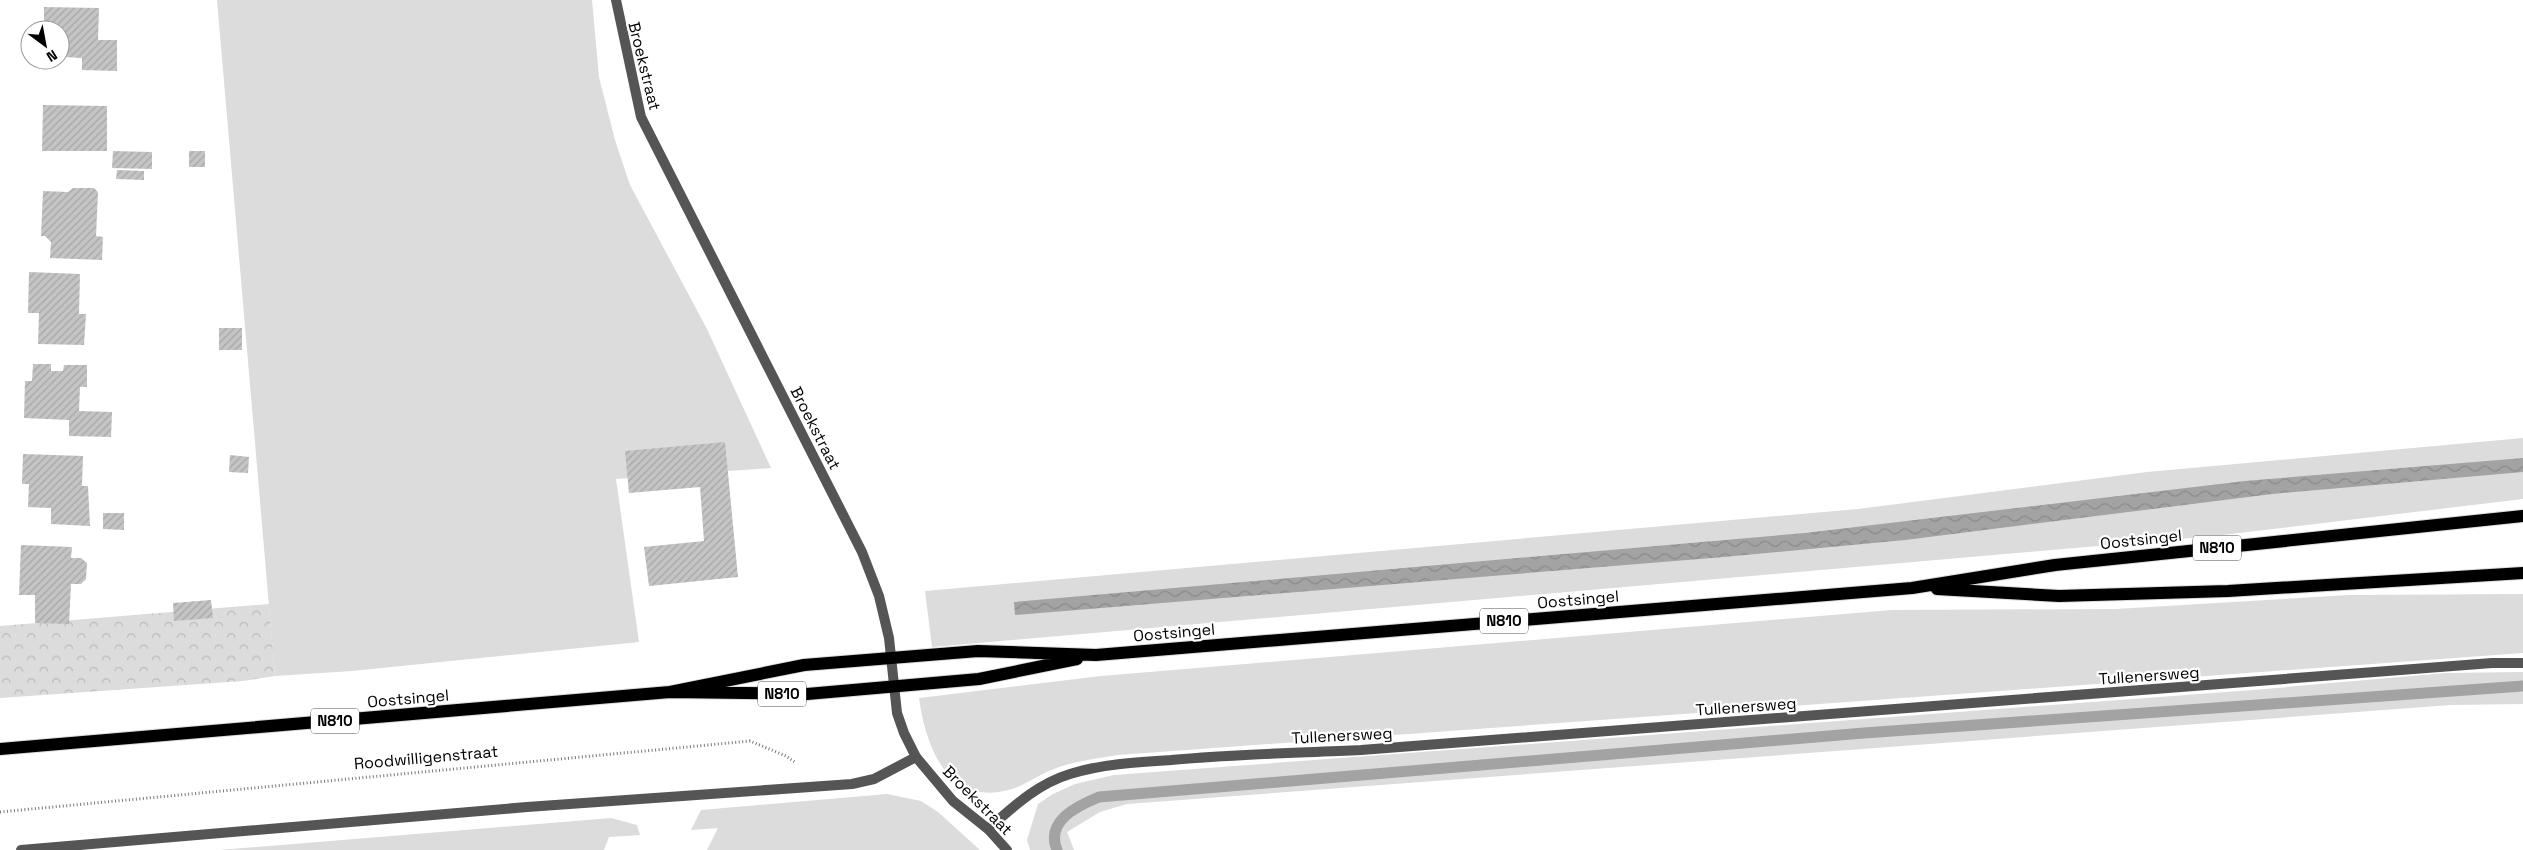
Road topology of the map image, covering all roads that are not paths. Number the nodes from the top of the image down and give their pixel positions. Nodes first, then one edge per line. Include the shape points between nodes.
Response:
1 (616, 0) edge
2 (2523, 516) edge
3 (2523, 573) edge
4 (1912, 588) junction
5 (1096, 655) junction
6 (891, 658) junction
7 (2523, 663) edge
8 (894, 686) junction
9 (670, 692) junction
10 (0, 749) edge
11 (916, 757) junction
12 (988, 828) junction
13 (21, 850) edge
14 (1007, 850) edge

1 - 6 street, Broekstraat via 641,118 862,552 879,596
2 - 4 main road, Oostsingel / N810 via 2055,564
3 - 4 main road, Oostsingel / N810 via 2228,591 2059,596
4 - 5 main road, Oostsingel / N810
5 - 6 main road, Oostsingel / N810 via 978,651
5 - 8 main road, Oostsingel / N810 via 979,679
6 - 8 street, Broekstraat
6 - 9 main road, Oostsingel / N810 via 804,665
7 - 12 street, Tullenersweg via 1361,750 1136,762 1070,774 1047,784 1023,798
8 - 9 main road, Oostsingel / N810 via 808,694
8 - 11 street, Broekstraat via 897,713
9 - 10 main road, Oostsingel / N810
11 - 12 street, Broekstraat via 953,801
11 - 13 street via 874,779 852,784 527,807
12 - 14 street, Broekstraat

